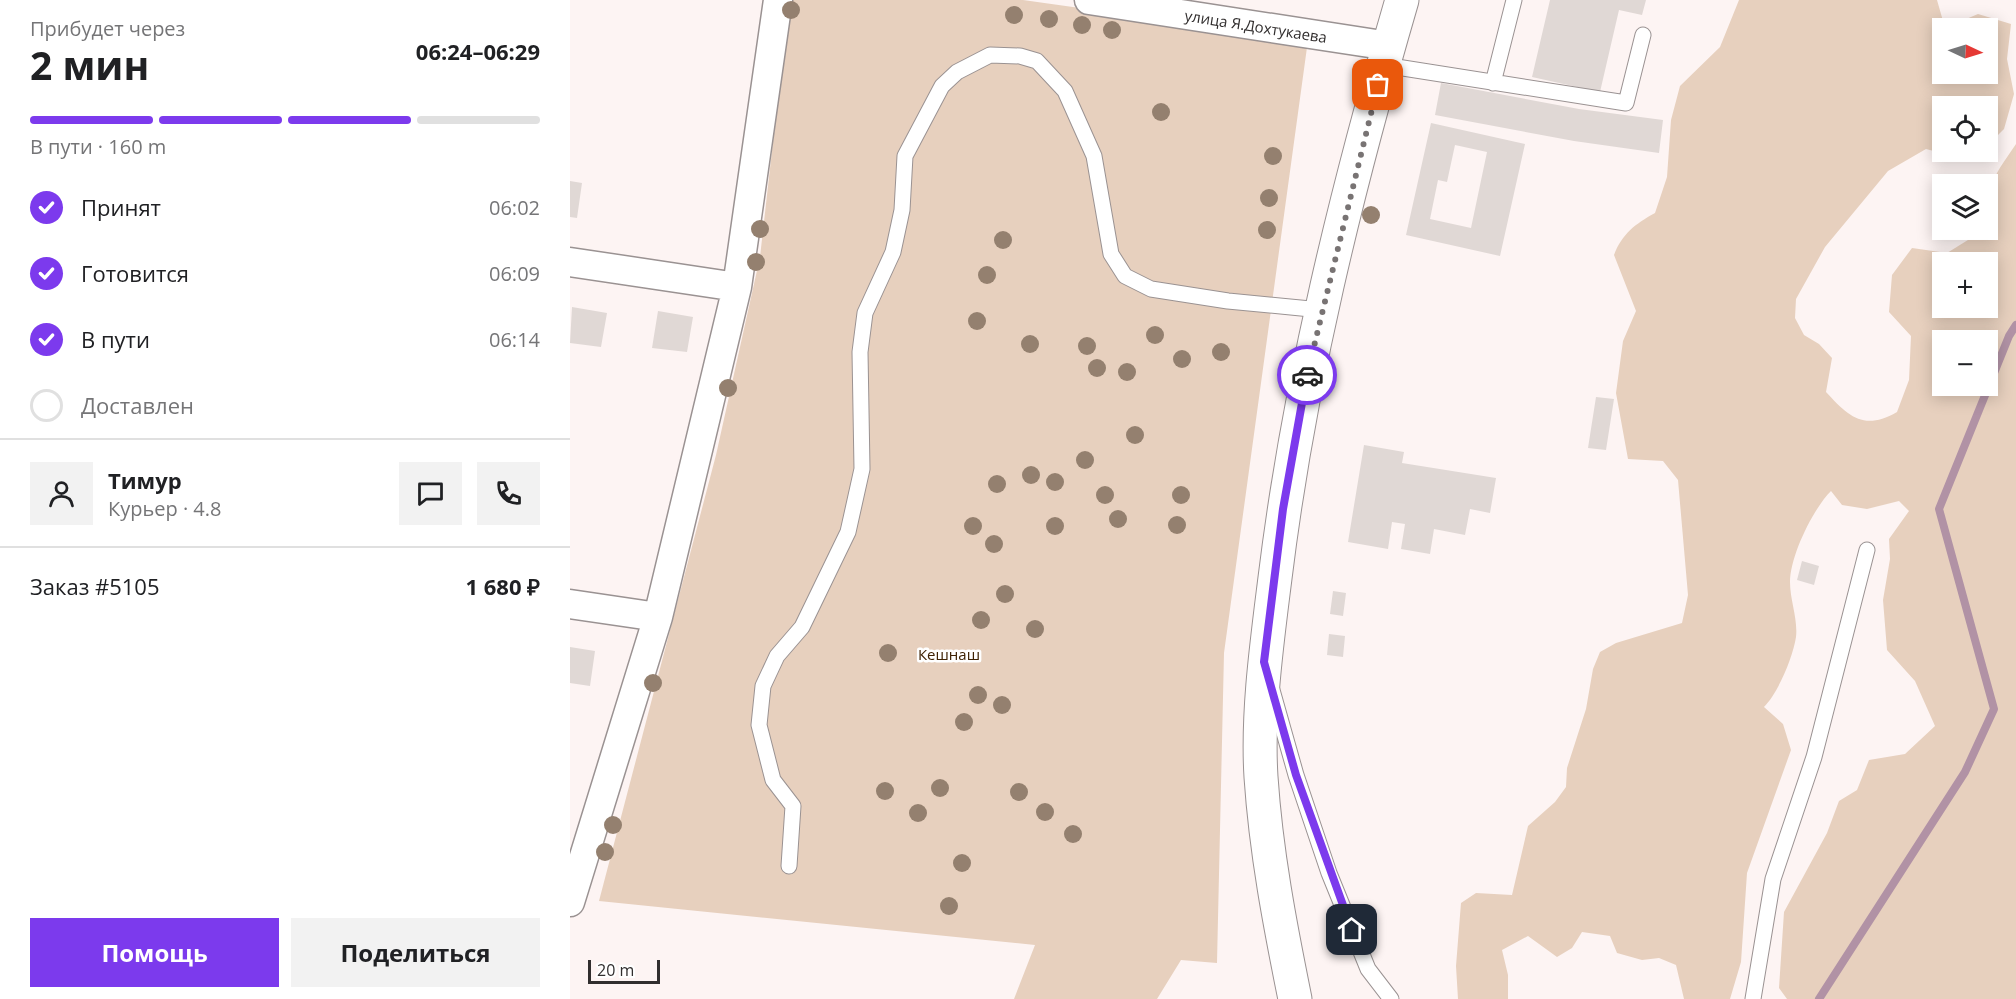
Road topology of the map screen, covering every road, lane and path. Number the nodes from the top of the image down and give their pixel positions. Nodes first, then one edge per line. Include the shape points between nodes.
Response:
1 (778, 0) edge
2 (1089, 0) edge
3 (1402, 0) edge
4 (1514, 0) edge
5 (1643, 35) dead end
6 (1386, 56) junction
7 (1493, 83) junction
8 (570, 262) edge
9 (737, 287) junction
10 (1321, 310) junction
11 (1867, 550) dead end
12 (570, 604) edge
13 (658, 617) junction
14 (1264, 662) junction
15 (789, 866) dead end
16 (570, 902) edge
17 (1295, 999) edge
18 (1391, 999) edge
19 (1753, 999) edge

1 - 9 street
2 - 6 street, улица Я.Дохтукаева
3 - 6 main road
4 - 7 lane
5 - 7 lane via 1626,103
6 - 7 lane
6 - 10 main road
8 - 9 street
9 - 13 street
10 - 14 main road via 1283,509
10 - 15 lane via 1151,290 1125,276 1111,254 1094,156 1065,91 1037,61 990,55 957,72 942,86 905,156 902,210 893,252 865,313 860,352 862,469 848,532 802,627 777,656 763,686 759,725 773,780 793,806
11 - 19 lane via 1814,757 1773,879
12 - 13 street
13 - 16 street
14 - 17 main road via 1260,775 1272,883
14 - 18 lane via 1329,873 1368,969

